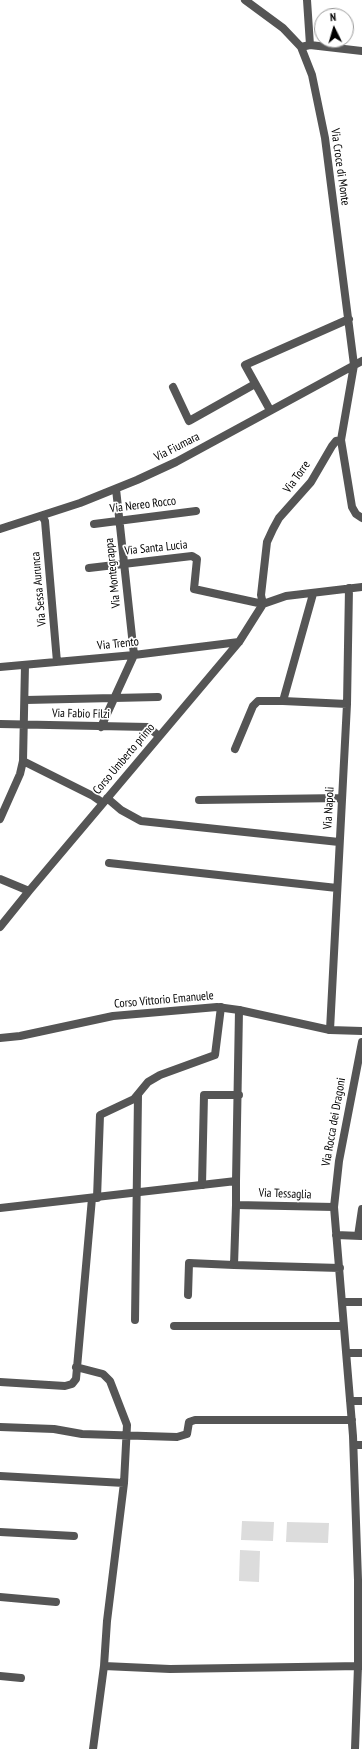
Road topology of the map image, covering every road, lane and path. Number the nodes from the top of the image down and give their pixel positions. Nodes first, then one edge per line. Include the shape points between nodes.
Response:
1 (246, 0) edge
2 (307, 0) edge
3 (310, 45) junction
4 (301, 47) junction
5 (362, 51) edge
6 (348, 319) junction
7 (358, 363) edge
8 (255, 384) junction
9 (174, 387) dead end
10 (270, 410) junction
11 (341, 440) junction
12 (116, 489) junction
13 (196, 511) dead end
14 (42, 516) junction
15 (362, 518) edge
16 (120, 521) junction
17 (94, 524) dead end
18 (0, 529) edge
19 (124, 564) junction
20 (89, 568) dead end
21 (362, 587) edge
22 (349, 588) junction
23 (313, 594) junction
24 (263, 604) junction
25 (239, 642) junction
26 (134, 655) junction
27 (57, 662) junction
28 (25, 664) junction
29 (0, 667) edge
30 (158, 697) dead end
31 (114, 698) junction
32 (26, 700) junction
33 (283, 701) junction
34 (347, 704) junction
35 (0, 724) edge
36 (25, 725) junction
37 (101, 727) junction
38 (159, 736) junction
39 (235, 749) dead end
40 (23, 762) junction
41 (342, 798) junction
42 (199, 800) dead end
43 (105, 801) junction
44 (0, 819) edge
45 (339, 842) junction
46 (109, 863) dead end
47 (0, 878) edge
48 (337, 888) junction
49 (29, 891) junction
50 (0, 927) edge
51 (221, 1007) junction
52 (239, 1010) junction
53 (330, 1030) junction
54 (362, 1031) edge
55 (0, 1038) edge
56 (362, 1042) edge
57 (138, 1095) junction
58 (238, 1095) junction
59 (236, 1181) junction
60 (202, 1184) junction
61 (136, 1192) junction
62 (95, 1198) junction
63 (236, 1205) junction
64 (0, 1208) edge
65 (334, 1208) junction
66 (362, 1209) edge
67 (336, 1235) junction
68 (360, 1236) edge
69 (234, 1264) junction
70 (340, 1268) junction
71 (188, 1295) dead end
72 (342, 1302) junction
73 (362, 1302) edge
74 (134, 1320) dead end
75 (174, 1326) dead end
76 (343, 1326) junction
77 (347, 1353) junction
78 (362, 1353) edge
79 (76, 1367) junction
80 (0, 1382) edge
81 (350, 1401) junction
82 (362, 1401) edge
83 (352, 1420) junction
84 (0, 1427) edge
85 (128, 1435) junction
86 (358, 1445) edge
87 (0, 1476) edge
88 (124, 1483) junction
89 (359, 1492) edge
90 (0, 1532) edge
91 (74, 1536) dead end
92 (359, 1537) edge
93 (360, 1580) edge
94 (0, 1597) edge
95 (56, 1602) dead end
96 (360, 1620) edge
97 (104, 1666) junction
98 (360, 1666) edge
99 (0, 1676) edge
100 (20, 1678) dead end
101 (93, 1749) edge
102 (355, 1749) edge

1 - 4 street, Via Croce di Monte via 283,28
2 - 3 street
3 - 4 street
3 - 5 street
4 - 6 street, Via Croce di Monte via 312,75 325,138
6 - 7 street, Via Croce di Monte
6 - 8 street via 245,365
7 - 10 street, Via Fiumara
7 - 11 street
8 - 9 street via 189,421
8 - 10 street
10 - 12 street, Via Fiumara via 176,462
11 - 15 street via 352,507
11 - 24 street, Via Torre via 332,446 311,482 279,518 273,529 268,542 260,595
12 - 14 street, Via Fiumara
12 - 16 street, Via Montegrappa
13 - 16 street, Via Nereo Rocco
14 - 18 street, Via Fiumara
14 - 27 street, Via Sessa Aurunca via 45,521
16 - 17 street, Via Nereo Rocco
16 - 19 street, Via Montegrappa
19 - 20 street, Via Santa Lucia
19 - 24 street, Via Santa Lucia via 195,556 194,589
19 - 26 street, Via Montegrappa
21 - 22 street
22 - 23 street
22 - 34 street, Via Napoli
23 - 24 street via 286,596
23 - 33 street
24 - 25 street, Corso Umberto primo
25 - 26 street, Via Trento
25 - 38 street, Corso Umberto primo
26 - 27 street, Via Trento
26 - 31 street
27 - 28 street, Via Trento
28 - 29 street, Via Trento
28 - 32 street
30 - 31 street
31 - 32 street
31 - 37 street
32 - 36 street
33 - 34 street
33 - 39 street via 258,701 252,706
34 - 41 street, Via Napoli
35 - 36 street, Via Fabio Filzi
36 - 37 street, Via Fabio Filzi
36 - 40 street
37 - 38 street, Via Fabio Filzi via 148,727
38 - 43 street, Corso Umberto primo
40 - 43 street
40 - 44 street
41 - 42 street
41 - 45 street, Via Napoli
43 - 45 street via 141,820
43 - 49 street, Corso Umberto primo
45 - 48 street, Via Napoli
46 - 48 street
47 - 49 street
48 - 53 street, Via Napoli
49 - 50 street, Corso Umberto primo
51 - 52 street, Corso Vittorio Emanuele
51 - 55 street, Corso Vittorio Emanuele via 113,1016
51 - 57 street via 215,1055 160,1075 148,1082
52 - 53 street, Corso Vittorio Emanuele
52 - 58 street
53 - 54 street, Corso Vittorio Emanuele
56 - 65 street, Via Rocca dei Dragoni via 340,1154
57 - 61 street
57 - 62 street via 100,1115
58 - 59 street
58 - 60 street via 204,1095
59 - 60 street
59 - 63 street
60 - 61 street
61 - 62 street
61 - 74 street
62 - 64 street
62 - 79 street
63 - 65 street, Via Tessaglia
63 - 69 street
65 - 67 street, Via Rocca dei Dragoni
66 - 68 street
67 - 68 street
67 - 70 street, Via Rocca dei Dragoni
69 - 70 street
69 - 71 street via 189,1263
70 - 72 street, Via Rocca dei Dragoni
72 - 73 street
72 - 76 street, Via Rocca dei Dragoni
75 - 76 street
76 - 77 street, Via Rocca dei Dragoni
77 - 78 street
77 - 81 street, Via Rocca dei Dragoni
79 - 80 street via 76,1379 72,1384 65,1386
79 - 85 street via 103,1374 110,1382 128,1425
81 - 82 street
81 - 83 street, Via Rocca dei Dragoni
83 - 85 street via 195,1420 189,1422 187,1434 183,1436
83 - 86 street, Via Rocca dei Dragoni
84 - 85 street via 54,1428 82,1434
85 - 88 street
86 - 89 street, Via Rocca dei Dragoni
87 - 88 street
88 - 97 street
89 - 92 street, Via Rocca dei Dragoni
90 - 91 street
92 - 93 street, Via Rocca dei Dragoni
93 - 96 street, Via Rocca dei Dragoni
94 - 95 street
96 - 98 street, Via Rocca dei Dragoni
97 - 98 street via 170,1669
97 - 101 street
98 - 102 street, Via Rocca dei Dragoni
99 - 100 street

